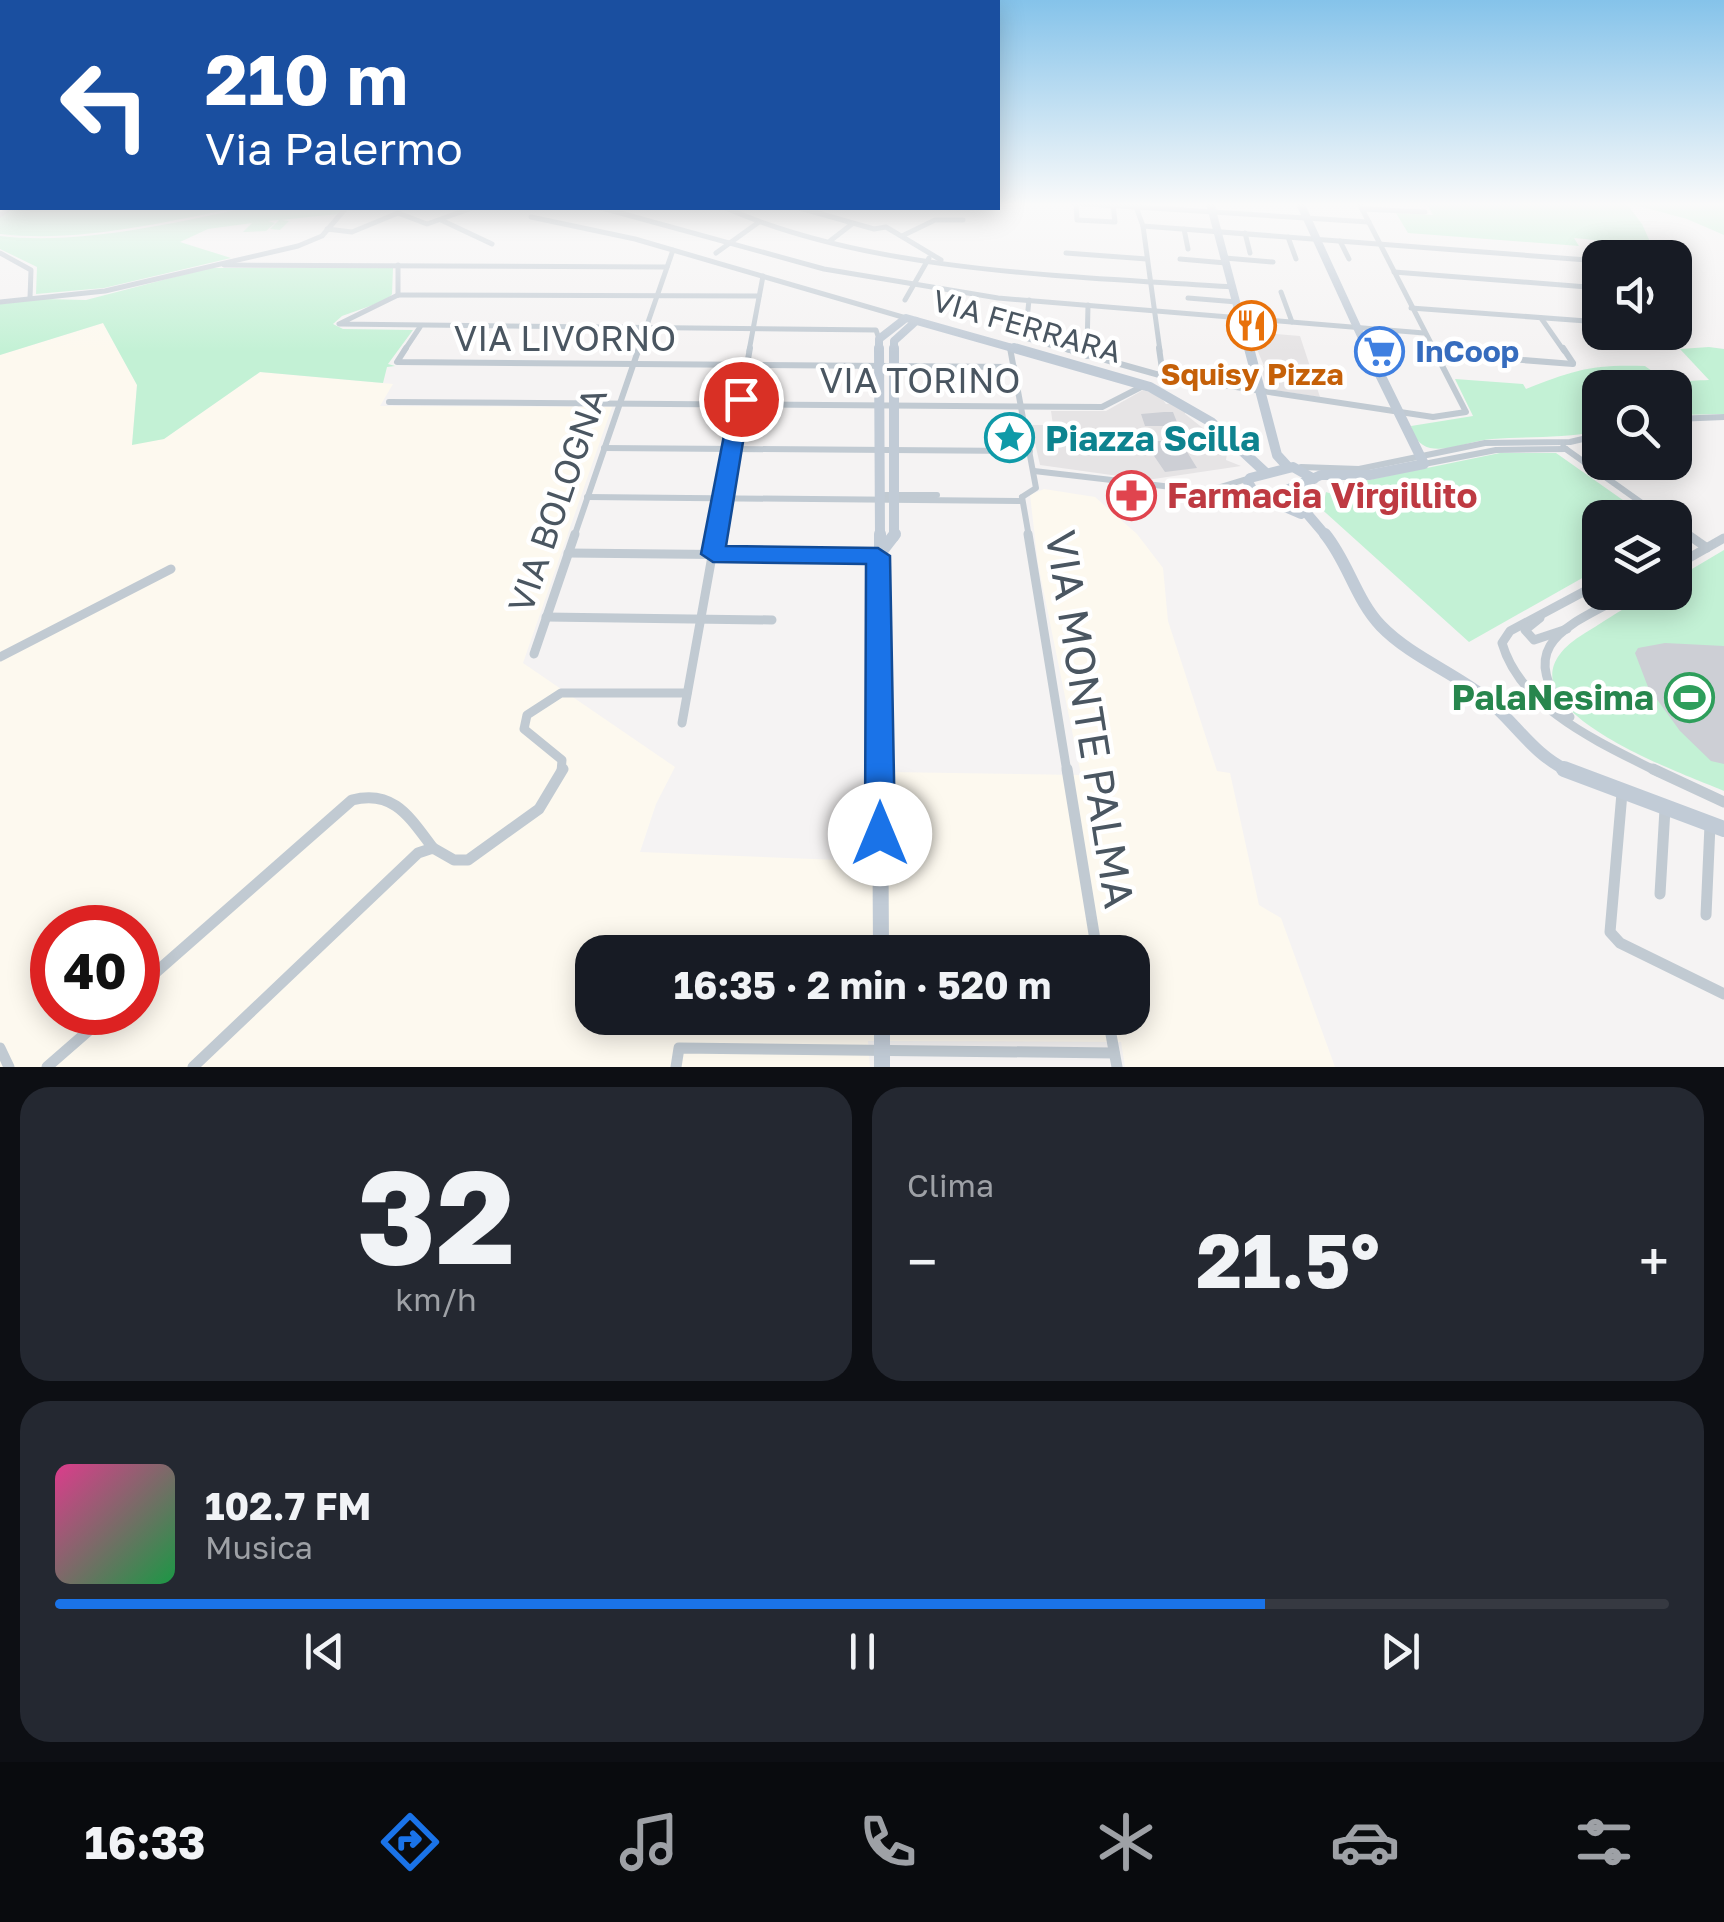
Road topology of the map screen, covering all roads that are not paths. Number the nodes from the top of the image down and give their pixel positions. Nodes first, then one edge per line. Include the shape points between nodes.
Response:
1 (0, 253) edge
2 (263, 253) edge
3 (672, 253) edge
4 (683, 253) edge
5 (765, 253) edge
6 (899, 253) edge
7 (929, 253) edge
8 (1066, 253) dead end
9 (1145, 253) edge
10 (1224, 253) edge
11 (1294, 253) edge
12 (1322, 253) edge
13 (1345, 253) edge
14 (1384, 253) edge
15 (1494, 253) edge
16 (929, 258) junction
17 (1146, 259) junction
18 (1180, 259) dead end
19 (1296, 259) dead end
20 (941, 260) junction
21 (1226, 260) junction
22 (1348, 260) dead end
23 (1582, 260) edge
24 (1272, 262) dead end
25 (224, 265) junction
26 (398, 265) junction
27 (667, 267) junction
28 (1394, 272) junction
29 (763, 276) junction
30 (1149, 281) junction
31 (914, 283) junction
32 (1233, 287) junction
33 (1582, 287) edge
34 (1282, 292) dead end
35 (398, 295) junction
36 (657, 296) junction
37 (760, 296) junction
38 (30, 298) junction
39 (1188, 298) dead end
40 (905, 300) dead end
41 (1029, 300) junction
42 (0, 302) edge
43 (1236, 302) junction
44 (1088, 306) junction
45 (1412, 308) junction
46 (1153, 311) junction
47 (1241, 318) junction
48 (1541, 318) junction
49 (911, 319) junction
50 (1582, 321) edge
51 (1292, 322) junction
52 (420, 327) junction
53 (1357, 327) junction
54 (646, 328) junction
55 (754, 329) junction
56 (1424, 332) junction
57 (877, 335) junction
58 (1010, 346) junction
59 (1434, 352) junction
60 (1086, 356) junction
61 (634, 364) junction
62 (747, 365) junction
63 (879, 366) junction
64 (894, 366) junction
65 (1014, 367) junction
66 (1163, 376) junction
67 (1145, 385) junction
68 (1259, 390) junction
69 (389, 402) dead end
70 (620, 404) junction
71 (740, 404) junction
72 (878, 405) junction
73 (895, 405) junction
74 (1022, 406) junction
75 (1396, 412) junction
76 (1724, 417) edge
77 (1692, 418) edge
78 (1582, 438) edge
79 (1556, 442) junction
80 (604, 448) junction
81 (732, 449) junction
82 (1566, 449) junction
83 (879, 450) junction
84 (895, 450) junction
85 (1030, 451) junction
86 (1422, 460) junction
87 (1290, 464) junction
88 (1034, 471) junction
89 (1266, 474) junction
90 (1250, 478) junction
91 (1314, 478) junction
92 (1203, 490) junction
93 (1288, 490) junction
94 (880, 497) junction
95 (1264, 497) junction
96 (587, 498) junction
97 (723, 498) junction
98 (895, 498) junction
99 (950, 498) junction
100 (1022, 499) junction
101 (1638, 500) edge
102 (1316, 526) junction
103 (1692, 537) edge
104 (1724, 538) edge
105 (1707, 548) junction
106 (568, 553) junction
107 (713, 554) junction
108 (878, 556) junction
109 (1692, 556) edge
110 (171, 568) dead end
111 (1582, 594) edge
112 (1600, 610) edge
113 (546, 617) junction
114 (1540, 618) junction
115 (701, 619) junction
116 (772, 620) dead end
117 (1568, 629) junction
118 (534, 654) dead end
119 (0, 656) edge
120 (688, 693) junction
121 (682, 723) dead end
122 (1580, 727) junction
123 (1623, 789) junction
124 (1724, 802) edge
125 (1666, 805) junction
126 (1717, 826) edge
127 (433, 848) junction
128 (1660, 894) dead end
129 (1706, 915) dead end
130 (881, 935) edge
131 (1094, 935) edge
132 (160, 969) edge
133 (1724, 994) edge
134 (84, 1035) edge
135 (1111, 1035) edge
136 (0, 1048) edge
137 (882, 1058) edge
138 (1115, 1060) edge
139 (9, 1067) edge
140 (48, 1067) edge
141 (193, 1067) edge
142 (676, 1067) edge

1 - 38 street via 30,270
2 - 25 street
3 - 27 street, VIA BOLOGNA
4 - 29 street, VIA FERRARA
5 - 31 street
6 - 16 street
7 - 20 street
8 - 17 street
9 - 17 street
10 - 21 main road
11 - 19 street
12 - 53 main road
13 - 22 street
14 - 28 street
15 - 23 street
16 - 20 street
16 - 31 street
17 - 30 street
18 - 21 street
20 - 30 street
21 - 24 street
21 - 32 main road
25 - 26 street
25 - 38 street via 105,291
26 - 27 street
26 - 35 street
27 - 36 street, VIA BOLOGNA
28 - 33 street
28 - 45 street
29 - 37 street
29 - 49 street, VIA FERRARA
30 - 32 street
30 - 46 street
31 - 40 street
31 - 41 street
32 - 43 main road
34 - 51 street
35 - 36 street
35 - 52 street via 339,324
36 - 37 street
36 - 54 street, VIA BOLOGNA
37 - 55 street
38 - 42 street
39 - 43 street
41 - 44 street
41 - 60 street via 1025,338
43 - 47 main road
44 - 46 street
44 - 60 street
45 - 48 street
45 - 56 street
46 - 47 street
46 - 66 street
47 - 51 street
47 - 68 main road
48 - 50 street
48 - 59 street via 1573,364
49 - 57 main road
49 - 58 main road, VIA FERRARA
49 - 64 main road via 894,341
51 - 53 street
52 - 54 street
52 - 61 street, VIA LIVORNO via 397,362
53 - 56 street
53 - 75 main road
54 - 55 street
54 - 61 street, VIA BOLOGNA
55 - 57 street
55 - 62 street
56 - 59 street
57 - 63 main road
58 - 65 street
58 - 67 main road, VIA FERRARA
59 - 75 street via 1466,412
60 - 66 street
61 - 62 street, VIA LIVORNO
61 - 70 street, VIA BOLOGNA
62 - 63 street, VIA LIVORNO
62 - 71 street
63 - 64 street, VIA LIVORNO
63 - 72 main road
64 - 65 street, VIA LIVORNO
64 - 73 main road
65 - 74 street
66 - 68 street
67 - 74 street, VIA TORINO via 1102,407
67 - 89 main road, VIA FERRARA via 1193,409
68 - 75 street
68 - 87 main road
69 - 70 street, VIA TORINO
70 - 71 street, VIA TORINO
70 - 80 street, VIA BOLOGNA
71 - 72 street, VIA TORINO
71 - 81 street
72 - 73 street, VIA TORINO
72 - 83 main road
73 - 74 street, VIA TORINO
73 - 84 main road
74 - 85 street
75 - 86 main road
76 - 77 street
78 - 79 street
79 - 82 street
79 - 86 street via 1485,443
80 - 81 street
80 - 96 street, VIA BOLOGNA
81 - 83 street
81 - 97 street
82 - 86 street
82 - 101 street
83 - 84 street
83 - 94 main road
84 - 85 street
84 - 98 main road
85 - 88 street
86 - 87 street via 1359,469
86 - 91 main road via 1369,476
87 - 89 main road
87 - 91 main road
88 - 92 street
88 - 100 street via 1036,488
89 - 90 main road
90 - 92 street
90 - 95 main road via 1248,486
91 - 93 main road
92 - 95 street
93 - 95 main road
93 - 102 main road
94 - 97 street
94 - 98 street
94 - 108 main road
95 - 102 main road
96 - 97 street
96 - 106 street, VIA BOLOGNA
97 - 107 street
98 - 99 street
98 - 99 street
98 - 108 main road via 895,535
99 - 100 street
100 - 131 street, VIA MONTE PALMA
102 - 123 main road via 1346,561 1375,619 1396,640 1486,698 1555,764
103 - 105 street
104 - 105 street
105 - 109 street
106 - 107 street
106 - 113 street, VIA BOLOGNA
107 - 108 street
107 - 115 street
108 - 130 main road
110 - 119 street
111 - 114 street
112 - 117 street
113 - 115 street
113 - 118 street, VIA BOLOGNA
114 - 117 street via 1525,630 1531,639 1540,642
114 - 122 street via 1510,631 1502,656 1526,688
115 - 116 street
115 - 120 street
117 - 122 street via 1546,649 1539,668 1550,695
120 - 121 street
120 - 127 street via 561,693 524,722 564,767 539,809 468,860
122 - 124 street
123 - 125 main road
123 - 133 street via 1612,936
125 - 126 main road
125 - 128 street
126 - 129 street
127 - 132 street via 392,798 378,792 352,800
127 - 141 street via 418,853
134 - 140 street
135 - 138 street
136 - 139 street
137 - 138 street
137 - 142 street via 678,1048

